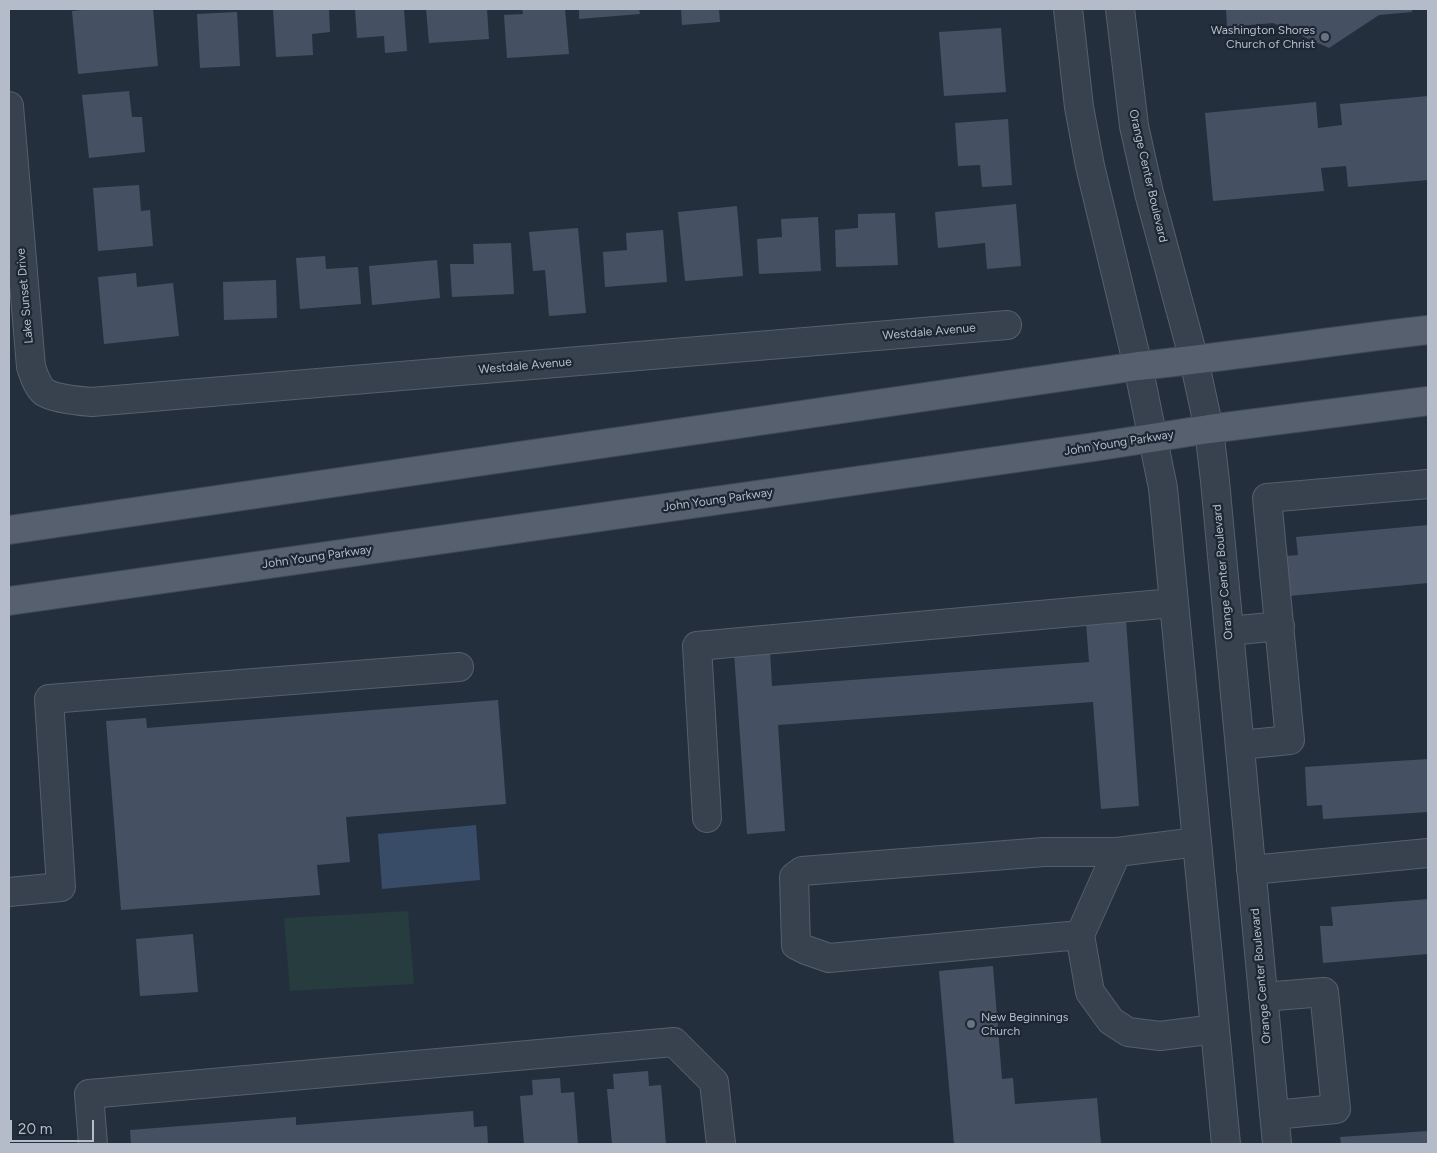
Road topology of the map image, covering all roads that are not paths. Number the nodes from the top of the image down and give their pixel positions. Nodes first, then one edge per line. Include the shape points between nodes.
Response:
1 (1068, 9) edge
2 (1120, 9) edge
3 (9, 106) edge
4 (1007, 325) dead end
5 (1428, 330) edge
6 (1194, 360) junction
7 (1138, 366) junction
8 (44, 392) joint
9 (1428, 401) edge
10 (1208, 429) junction
11 (1154, 439) junction
12 (1428, 484) edge
13 (9, 530) edge
14 (9, 601) edge
15 (1173, 603) junction
16 (1280, 626) junction
17 (1229, 631) junction
18 (459, 667) dead end
19 (1240, 745) junction
20 (707, 818) dead end
21 (1197, 842) junction
22 (1117, 852) junction
23 (1428, 853) edge
24 (1251, 870) junction
25 (9, 892) edge
26 (1080, 935) junction
27 (1263, 997) junction
28 (1215, 1029) junction
29 (1274, 1115) junction
30 (93, 1144) edge
31 (721, 1144) edge
32 (1226, 1144) edge
33 (1277, 1144) edge

1 - 7 street via 1079,107 1090,166
2 - 6 street, Orange Center Boulevard via 1134,126
3 - 8 street, Lake Sunset Drive via 30,367
4 - 8 street, Westdale Avenue via 92,402 66,400
5 - 6 main road
6 - 7 main road
6 - 10 street, Orange Center Boulevard
7 - 11 street
7 - 13 main road
9 - 10 main road, John Young Parkway
10 - 11 main road, John Young Parkway
10 - 17 street, Orange Center Boulevard
11 - 14 main road, John Young Parkway
11 - 15 street
12 - 16 street via 1267,498
15 - 20 street via 697,646
15 - 21 street
16 - 17 street
16 - 19 street via 1290,740
17 - 19 street, Orange Center Boulevard
18 - 25 street via 49,699 61,887
19 - 24 street, Orange Center Boulevard
21 - 22 street
21 - 28 street
22 - 26 street
22 - 26 street via 1044,852 802,871 794,877 796,945 828,958
23 - 24 street
24 - 27 street, Orange Center Boulevard
26 - 28 street via 1090,992 1111,1021 1128,1032 1160,1036
27 - 29 street, Orange Center Boulevard
27 - 29 street via 1324,992 1336,1109
28 - 32 street
29 - 33 street, Orange Center Boulevard
30 - 31 street via 89,1094 674,1042 714,1082

